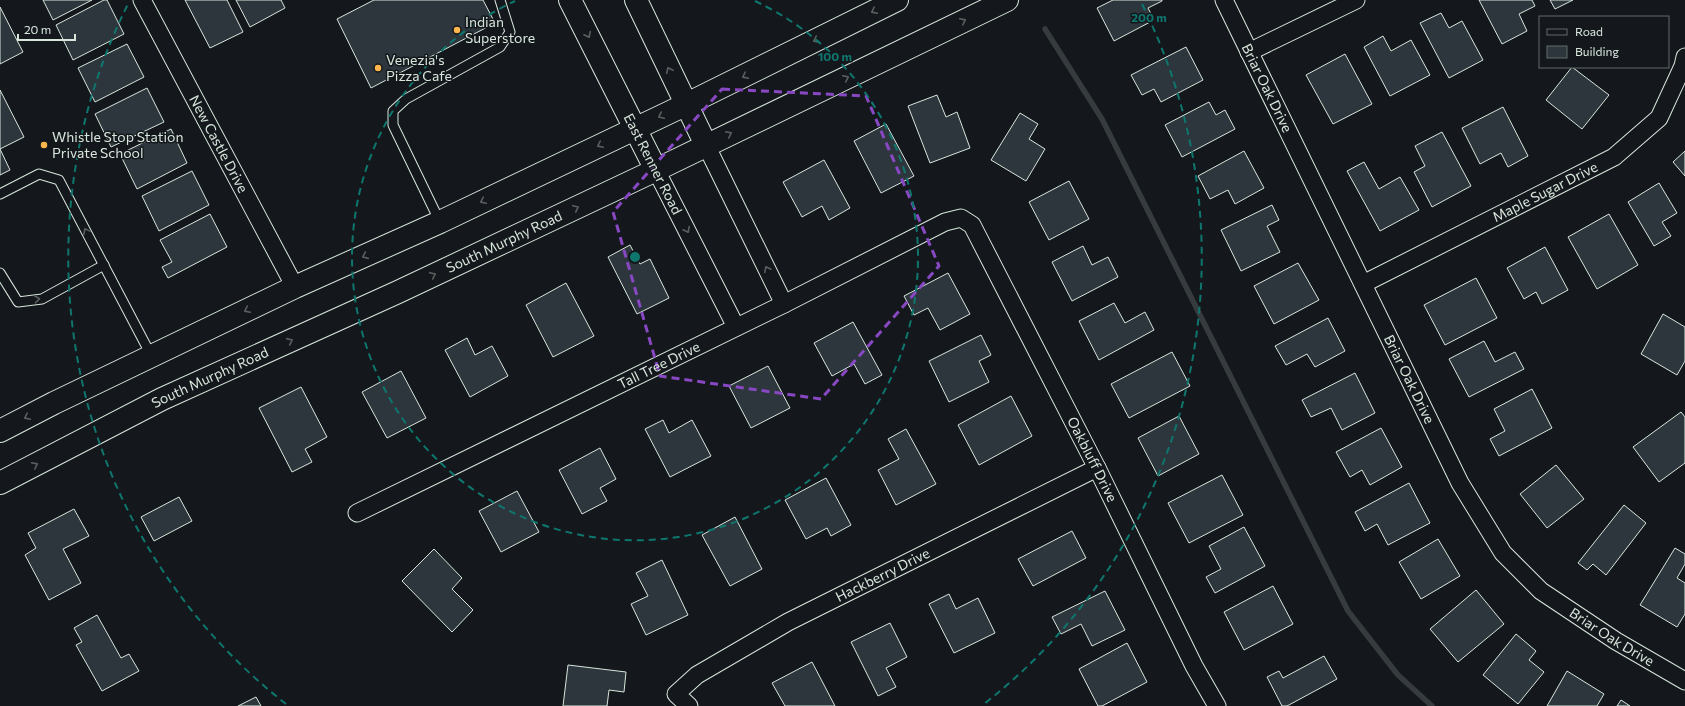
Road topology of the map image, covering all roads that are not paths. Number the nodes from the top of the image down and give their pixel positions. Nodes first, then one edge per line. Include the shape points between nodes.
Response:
1 (142, 0) edge
2 (500, 0) edge
3 (570, 0) edge
4 (636, 0) edge
5 (897, 0) edge
6 (1007, 0) edge
7 (1224, 0) edge
8 (1356, 0) edge
9 (1249, 52) junction
10 (1685, 57) edge
11 (687, 104) junction
12 (635, 128) junction
13 (706, 145) junction
14 (656, 170) junction
15 (0, 194) edge
16 (961, 218) joint
17 (440, 222) junction
18 (104, 265) junction
19 (0, 273) edge
20 (1363, 284) junction
21 (295, 287) junction
22 (784, 304) junction
23 (736, 327) junction
24 (151, 356) junction
25 (0, 431) edge
26 (1097, 468) junction
27 (0, 483) edge
28 (357, 513) dead end
29 (1685, 681) edge
30 (689, 706) edge
31 (1217, 706) edge

1 - 21 street, New Castle Drive
2 - 17 lane via 510,32 500,47 406,98 392,111 393,125
3 -> 12 main road, East Renner Road
11 -> 4 main road
5 -> 11 main road
13 -> 6 main road, South Murphy Road
7 - 9 street, Briar Oak Drive
8 - 9 street
9 - 20 street, Briar Oak Drive
10 - 20 street, Maple Sugar Drive via 1659,118 1614,157
11 -> 12 main road
11 - 13 main road
12 - 14 main road, East Renner Road
12 -> 17 main road
13 - 14 main road, South Murphy Road
22 -> 13 street
14 -> 23 street, East Renner Road
27 -> 14 main road, South Murphy Road via 162,399 398,292
18 -> 15 lane via 59,180 39,174
16 - 22 street, Tall Tree Drive via 945,222
16 - 26 street, Oakbluff Drive via 972,225
17 -> 21 main road
19 -> 18 lane via 18,302 42,299
18 - 24 lane
20 - 29 street, Briar Oak Drive via 1460,483 1503,553 1541,590 1616,641
21 -> 24 main road
22 - 23 street, Tall Tree Drive
23 - 28 street, Tall Tree Drive
24 -> 25 main road
26 - 30 street, Hackberry Drive via 788,622 697,675 676,694
26 - 31 street, Oakbluff Drive via 1194,666

